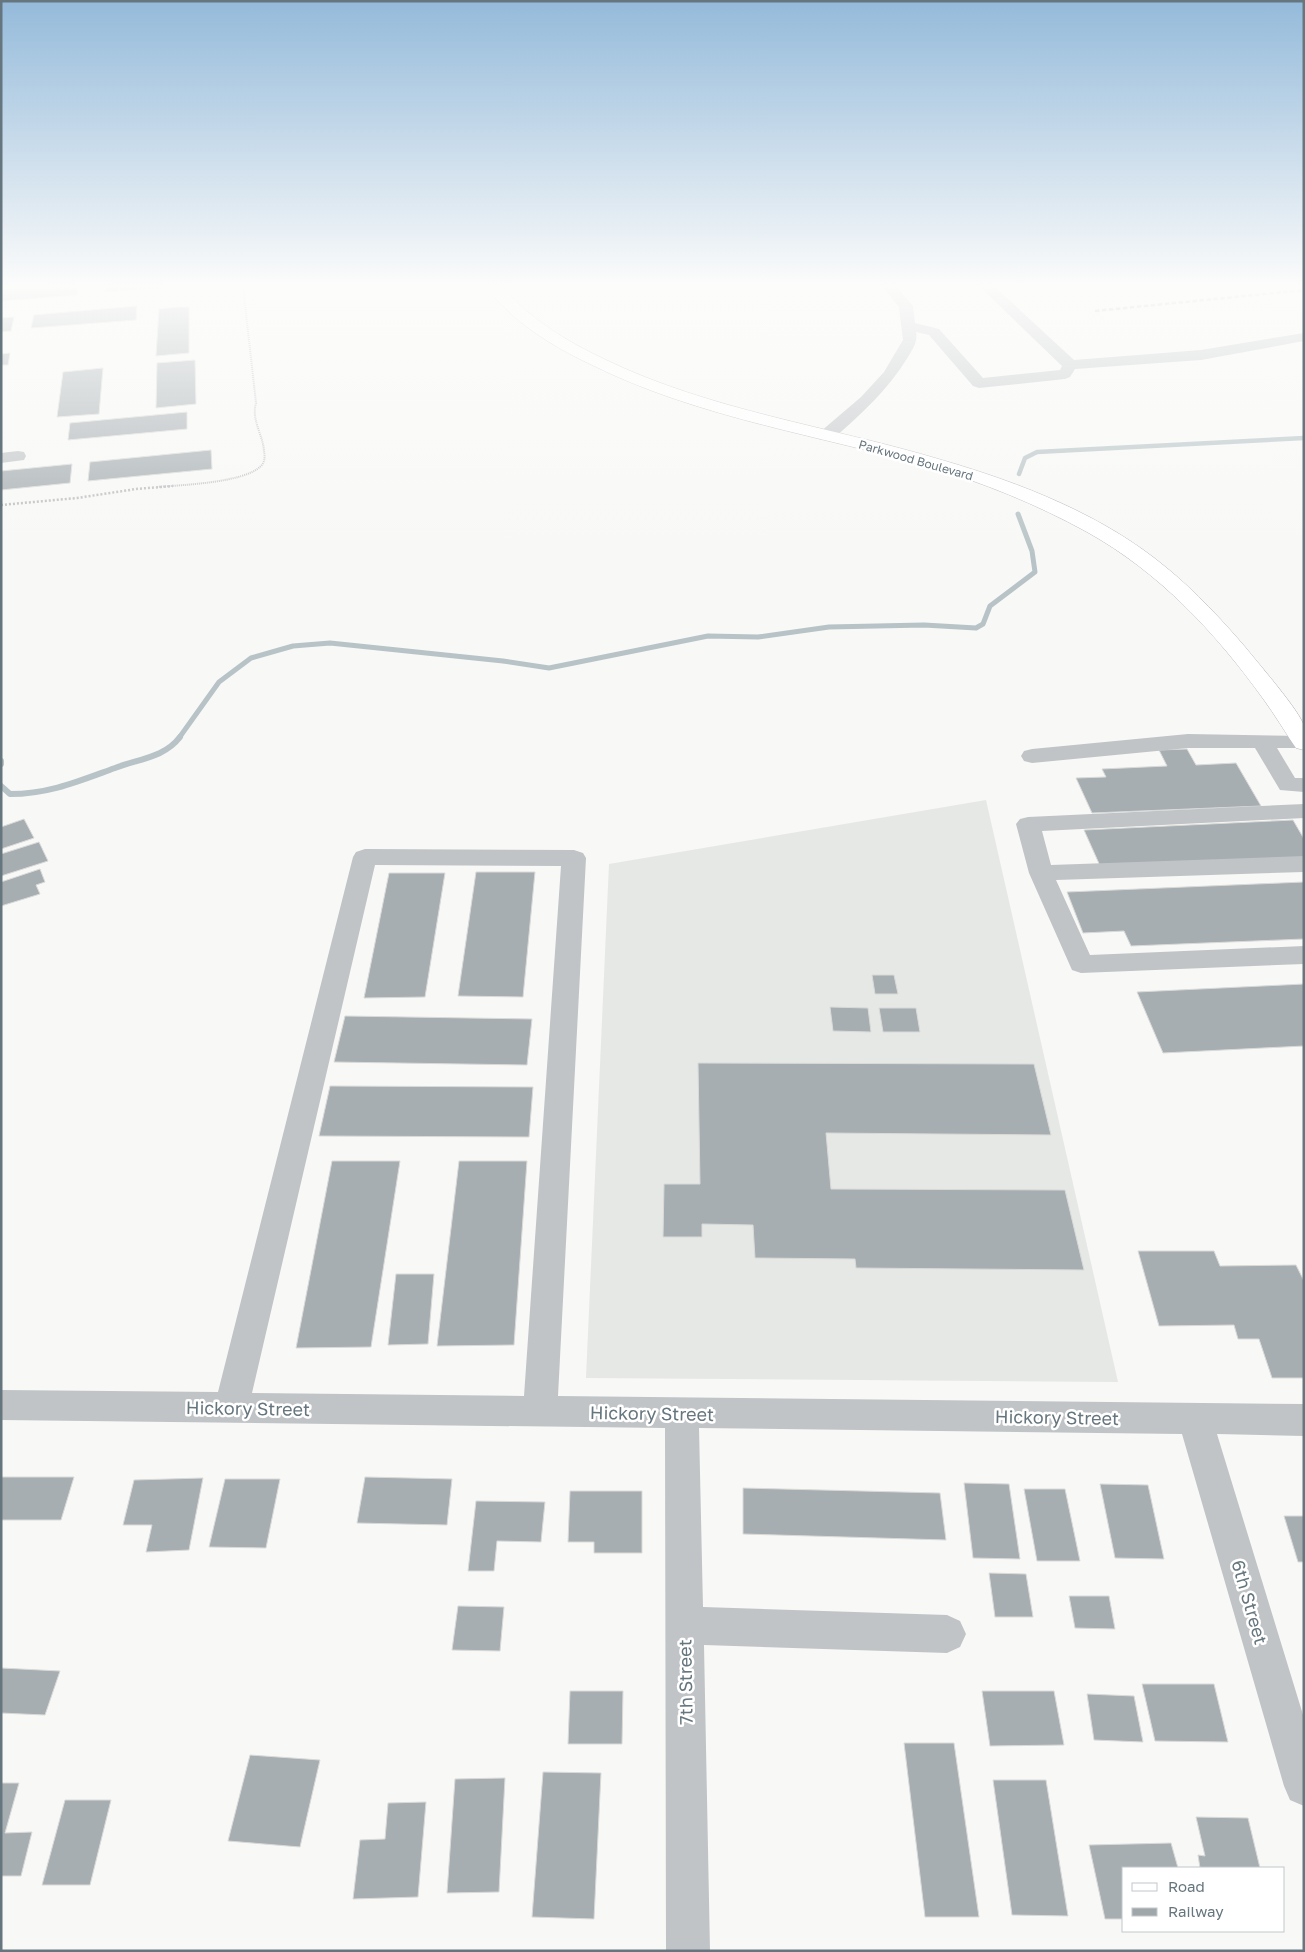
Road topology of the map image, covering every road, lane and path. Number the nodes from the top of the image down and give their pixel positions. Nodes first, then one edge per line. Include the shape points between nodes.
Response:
1 (253, 378) edge
2 (633, 378) edge
3 (886, 378) edge
4 (975, 378) edge
5 (1026, 378) edge
6 (826, 436) junction
7 (1, 505) edge
8 (1262, 742) junction
9 (1304, 742) edge
10 (1032, 756) dead end
11 (1304, 785) edge
12 (1304, 811) edge
13 (1304, 864) edge
14 (1040, 873) junction
15 (1304, 955) edge
16 (1, 1405) edge
17 (231, 1408) junction
18 (540, 1411) junction
19 (682, 1413) junction
20 (1195, 1419) junction
21 (1304, 1420) edge
22 (684, 1625) junction
23 (946, 1634) dead end
24 (1304, 1786) edge
25 (688, 1951) edge

1 - 7 path via 254,412 265,458 254,471 210,482
2 - 6 main road, Parkwood Boulevard via 710,407
3 - 6 street
4 - 5 street via 979,383
6 - 9 main road, Parkwood Boulevard via 935,463 977,478 1046,505 1117,542 1168,579 1199,610 1261,679
8 - 9 street
8 - 10 street via 1188,742
8 - 11 street via 1288,785
12 - 14 street via 1028,824
13 - 14 street
14 - 15 street via 1081,964
16 - 17 street, Hickory Street
17 - 18 street, Hickory Street
17 - 18 street via 366,857 574,858
18 - 19 street, Hickory Street
19 - 20 street, Hickory Street
19 - 22 street, 7th Street
20 - 21 street, Hickory Street
20 - 24 street, 6th Street
22 - 23 street
22 - 25 street, 7th Street

